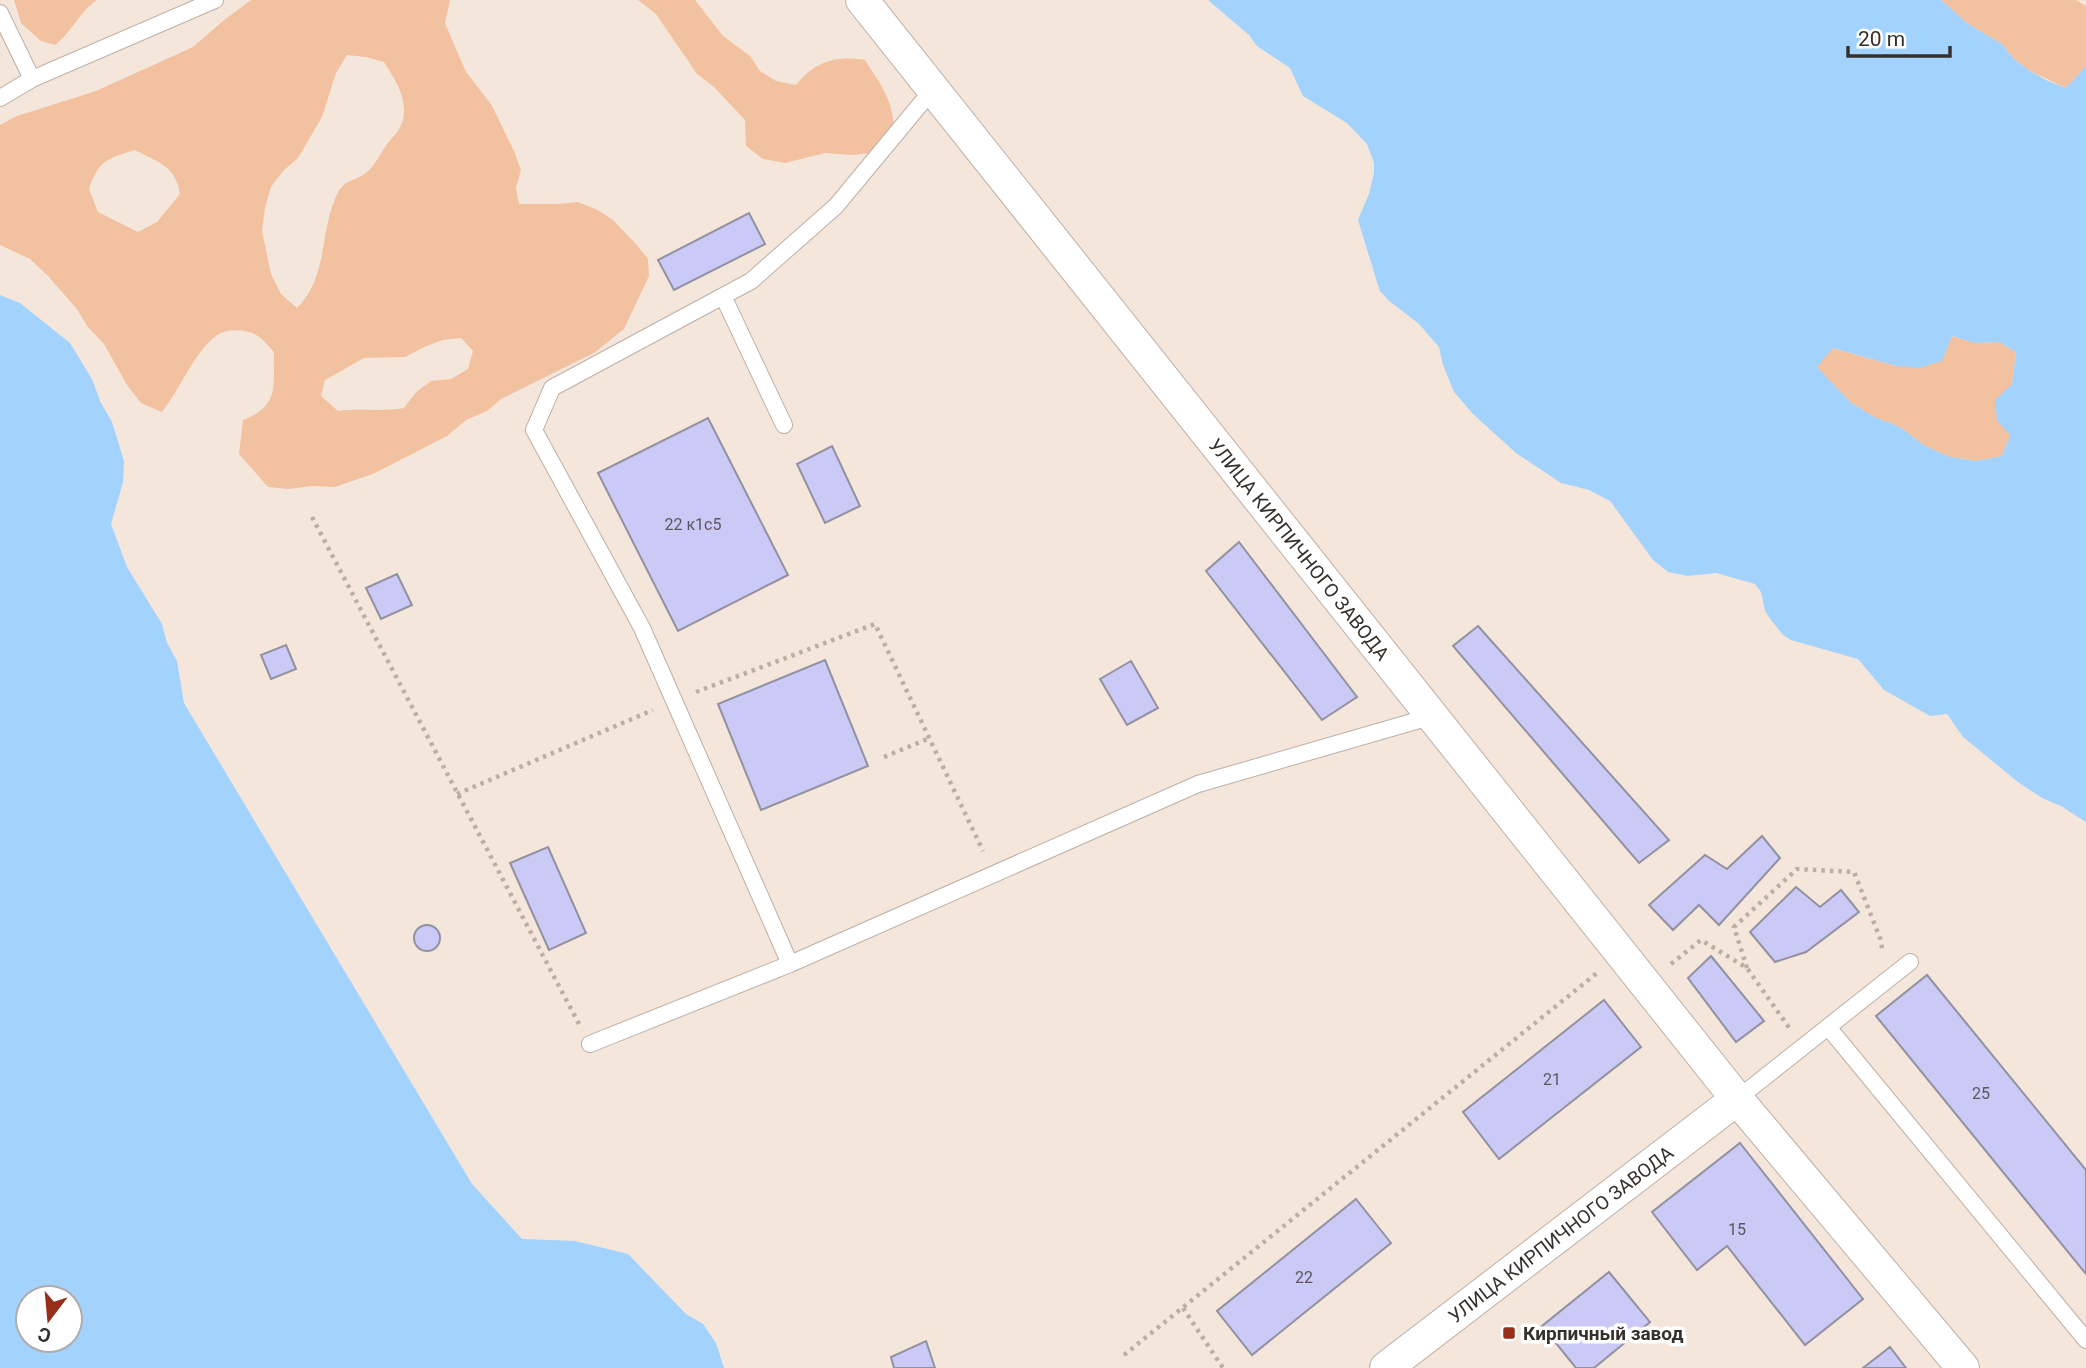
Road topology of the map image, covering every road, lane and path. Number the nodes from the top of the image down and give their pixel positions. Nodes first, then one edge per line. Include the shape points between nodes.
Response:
1 (215, 0) edge
2 (862, 0) edge
3 (0, 12) edge
4 (32, 79) junction
5 (933, 89) junction
6 (0, 98) edge
7 (723, 296) junction
8 (784, 425) dead end
9 (312, 517) dead end
10 (674, 701) junction
11 (1433, 716) junction
12 (930, 738) junction
13 (884, 757) dead end
14 (457, 794) junction
15 (994, 874) junction
16 (1619, 951) junction
17 (1909, 962) dead end
18 (790, 964) junction
19 (1747, 968) junction
20 (1888, 979) junction
21 (1646, 984) junction
22 (1828, 1027) junction
23 (590, 1044) joint
24 (1802, 1047) junction
25 (1737, 1099) junction
26 (1183, 1308) junction
27 (2086, 1340) edge
28 (1125, 1355) dead end
29 (1223, 1368) edge
30 (1386, 1368) edge
31 (1963, 1368) edge

1 - 4 lane
2 - 5 street, УЛИЦА КИРПИЧНОГО ЗАВОДА
3 - 4 lane
4 - 6 lane
5 - 7 lane via 836,205 751,281
5 - 11 street, УЛИЦА КИРПИЧНОГО ЗАВОДА
7 - 8 lane
7 - 10 lane via 552,388 534,430 642,628
9 - 14 path
10 - 12 path via 875,624
10 - 14 path
10 - 18 lane
11 - 15 lane via 1198,784
11 - 16 street, УЛИЦА КИРПИЧНОГО ЗАВОДА
12 - 13 path
12 - 15 path
14 - 23 path
15 - 18 lane
16 - 21 street, УЛИЦА КИРПИЧНОГО ЗАВОДА
16 - 26 path via 1585,984
17 - 20 lane
18 - 23 lane
19 - 20 path via 1734,927 1797,869 1854,872 1880,938
19 - 21 path via 1701,940
19 - 24 path
20 - 22 lane
21 - 25 street, УЛИЦА КИРПИЧНОГО ЗАВОДА
22 - 24 lane
22 - 27 lane
24 - 25 lane
25 - 30 street, УЛИЦА КИРПИЧНОГО ЗАВОДА
25 - 31 street, УЛИЦА КИРПИЧНОГО ЗАВОДА
26 - 28 path
26 - 29 path

